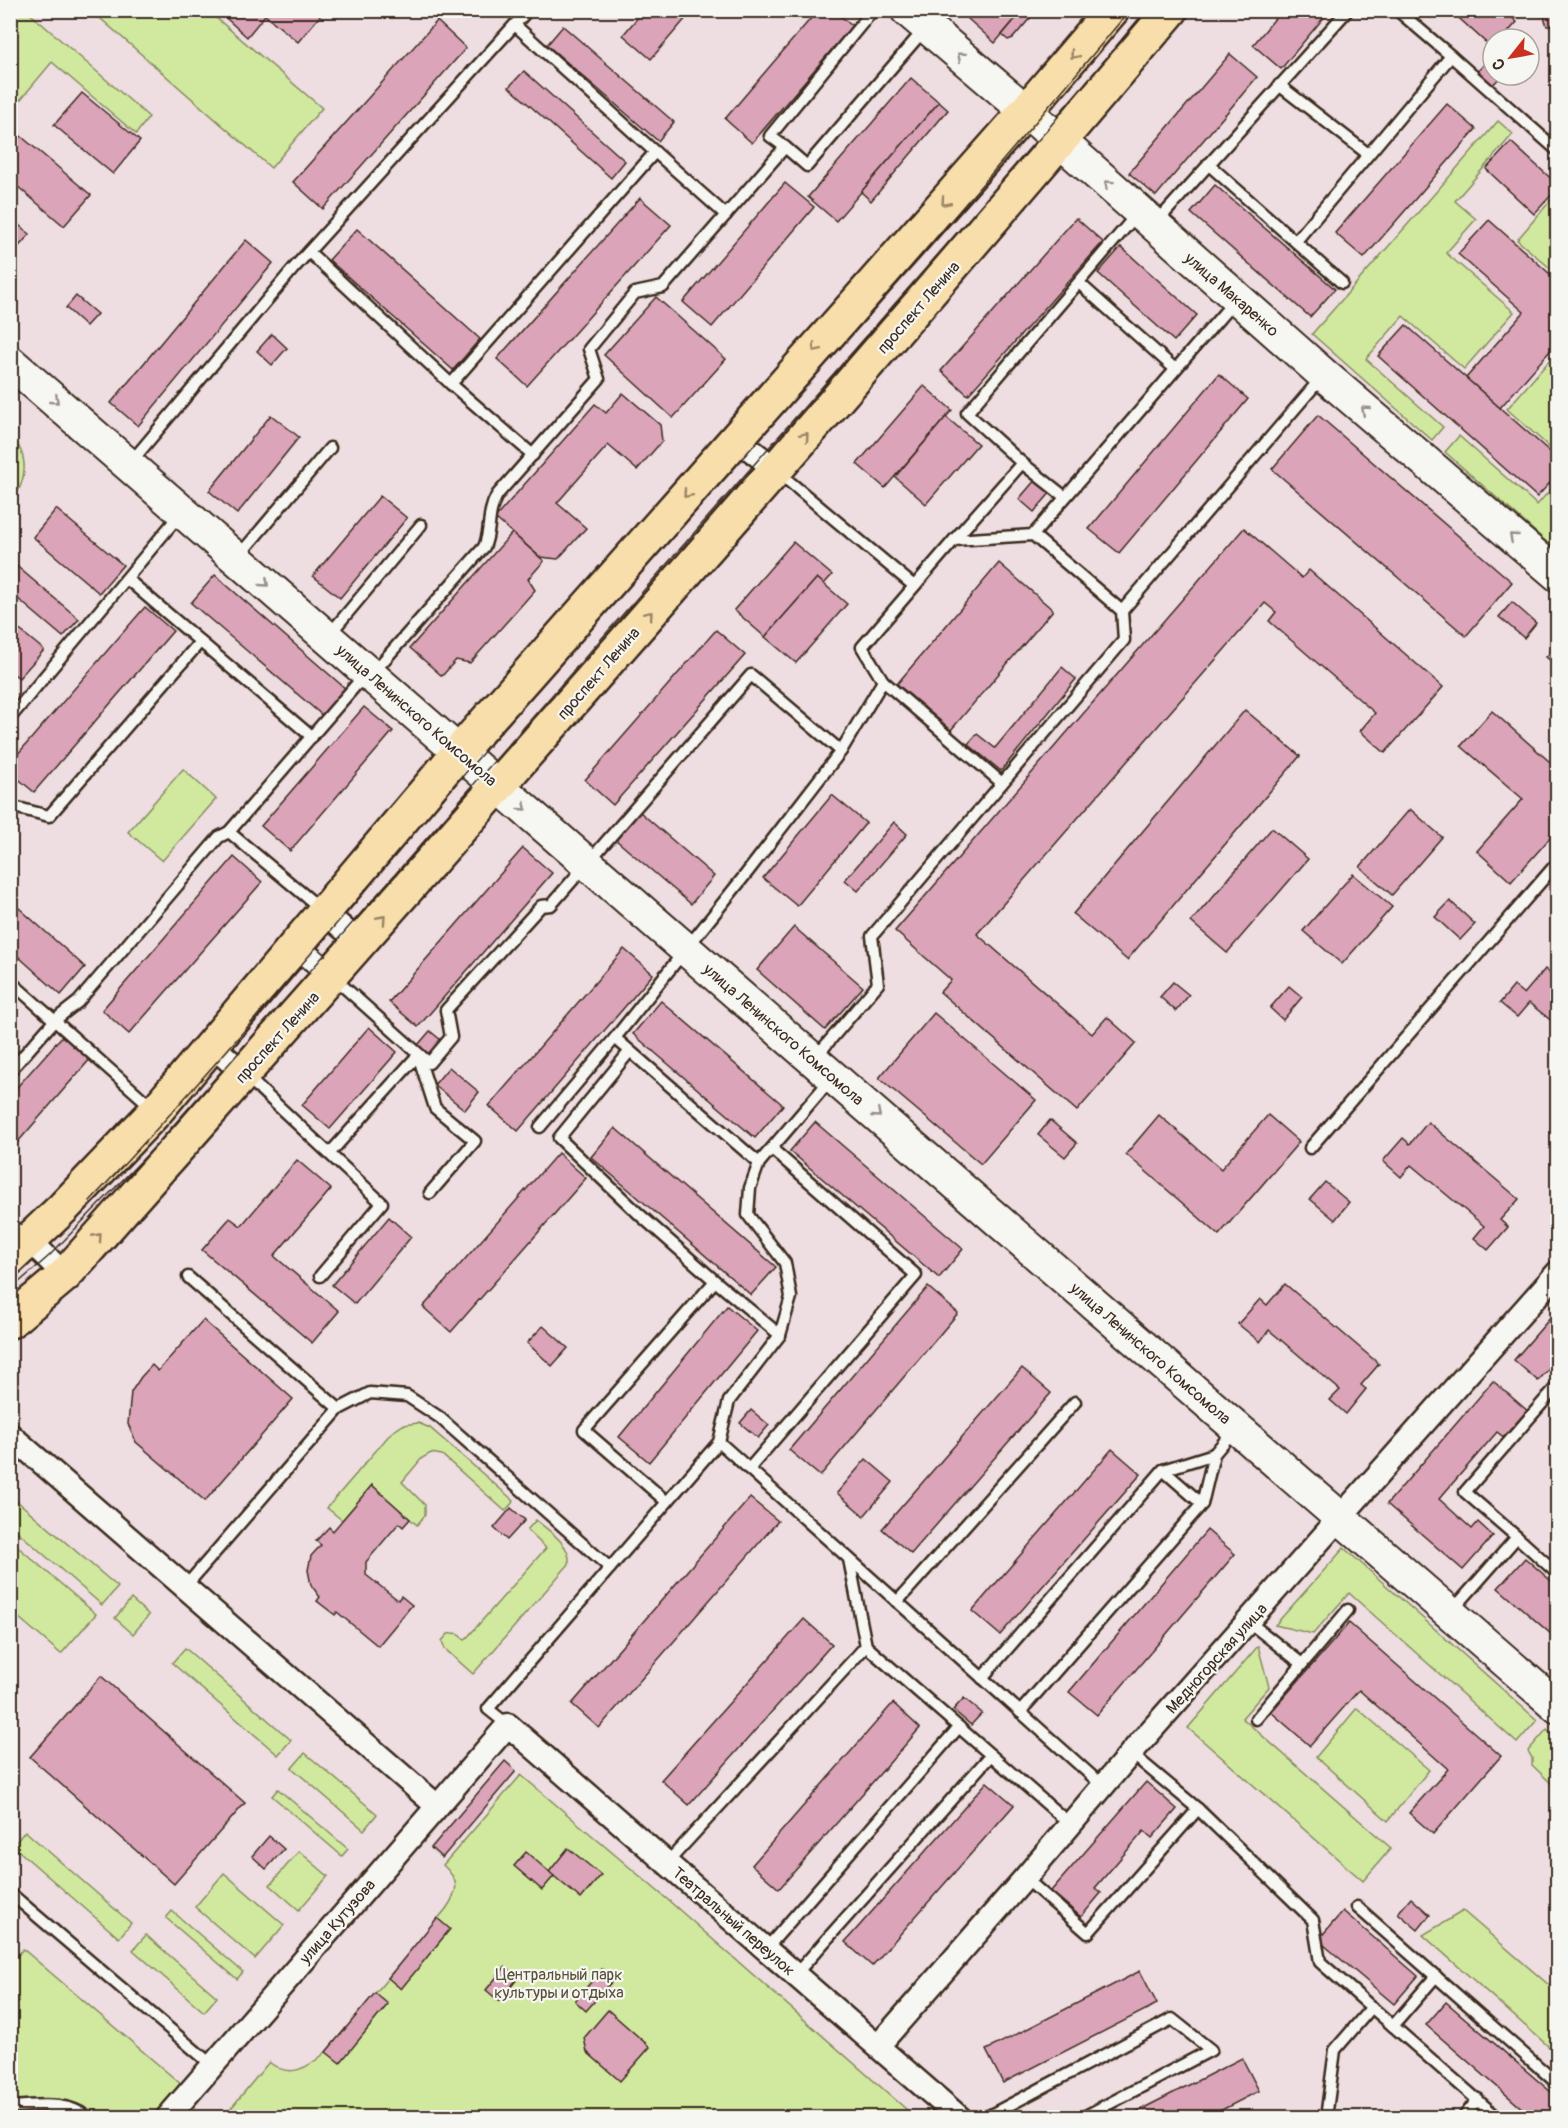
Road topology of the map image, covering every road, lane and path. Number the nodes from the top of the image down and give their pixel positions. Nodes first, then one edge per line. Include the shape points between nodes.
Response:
1 (528, 10) edge
2 (873, 10) edge
3 (1112, 10) edge
4 (1171, 10) edge
5 (1348, 10) edge
6 (1397, 10) edge
7 (925, 16) edge
8 (515, 25) junction
9 (1450, 56) junction
10 (1279, 85) junction
11 (1026, 111) junction
12 (1060, 141) junction
13 (785, 147) junction
14 (1557, 151) edge
15 (655, 152) junction
16 (1368, 154) junction
17 (1208, 164) junction
18 (726, 215) junction
19 (1147, 219) junction
20 (1296, 241) junction
21 (309, 252) junction
22 (1079, 283) junction
23 (1341, 283) dead end
24 (1237, 298) junction
25 (10, 362) edge
26 (1175, 369) junction
27 (1324, 375) junction
28 (451, 384) junction
29 (736, 438) junction
30 (330, 448) dead end
31 (533, 455) junction
32 (1022, 462) junction
33 (129, 464) junction
34 (776, 470) junction
35 (1065, 497) junction
36 (183, 511) junction
37 (421, 525) dead end
38 (1033, 535) junction
39 (954, 540) junction
40 (236, 558) junction
41 (1557, 575) edge
42 (127, 579) junction
43 (914, 586) junction
44 (1122, 611) junction
45 (327, 637) junction
46 (200, 642) junction
47 (371, 675) junction
48 (883, 681) junction
49 (10, 717) edge
50 (312, 737) junction
51 (841, 751) junction
52 (459, 752) junction
53 (1002, 783) junction
54 (499, 786) junction
55 (10, 806) edge
56 (230, 832) junction
57 (1557, 862) edge
58 (588, 863) junction
59 (324, 912) junction
60 (360, 943) junction
61 (296, 945) junction
62 (686, 949) junction
63 (331, 976) junction
64 (10, 981) edge
65 (55, 1020) junction
66 (615, 1038) junction
67 (212, 1045) junction
68 (630, 1051) junction
69 (418, 1054) junction
70 (823, 1068) junction
71 (10, 1071) edge
72 (244, 1074) junction
73 (156, 1111) junction
74 (540, 1127) dead end
75 (185, 1140) junction
76 (1310, 1148) dead end
77 (772, 1149) junction
78 (330, 1153) junction
79 (759, 1163) junction
80 (430, 1192) dead end
81 (17, 1241) edge
82 (1557, 1272) edge
83 (65, 1275) junction
84 (320, 1276) dead end
85 (188, 1277) dead end
86 (716, 1281) junction
87 (10, 1321) edge
88 (780, 1335) junction
89 (1557, 1385) edge
90 (1075, 1402) dead end
91 (339, 1408) junction
92 (1236, 1427) junction
93 (10, 1435) edge
94 (719, 1442) junction
95 (1214, 1454) junction
96 (749, 1469) junction
97 (1163, 1470) junction
98 (667, 1502) junction
99 (1202, 1504) junction
100 (1340, 1517) junction
101 (1517, 1537) junction
102 (849, 1559) junction
103 (610, 1568) junction
104 (1557, 1574) edge
105 (185, 1587) junction
106 (897, 1602) junction
107 (1348, 1610) dead end
108 (1450, 1613) junction
109 (1249, 1622) junction
110 (866, 1646) junction
111 (1302, 1664) junction
112 (982, 1678) junction
113 (1557, 1707) edge
114 (1020, 1712) junction
115 (1256, 1719) dead end
116 (508, 1725) junction
117 (959, 1727) junction
118 (1131, 1753) junction
119 (991, 1755) junction
120 (1103, 1786) junction
121 (437, 1806) junction
122 (1198, 1809) junction
123 (1071, 1825) junction
124 (667, 1863) junction
125 (1025, 1878) junction
126 (10, 1893) edge
127 (1357, 1907) dead end
128 (766, 1949) junction
129 (795, 1975) junction
130 (1436, 1976) junction
131 (1372, 2007) junction
132 (1393, 2026) junction
133 (878, 2046) junction
134 (212, 2065) junction
135 (1557, 2084) edge
136 (1478, 2099) junction
137 (58, 2106) junction
138 (10, 2107) edge
139 (48, 2118) edge
140 (88, 2118) edge
141 (167, 2118) edge
142 (960, 2118) edge
143 (985, 2118) edge
144 (1082, 2118) edge
145 (1326, 2118) edge
146 (1463, 2118) edge
147 (1498, 2118) edge

1 - 8 lane
2 - 13 lane via 770,136
3 -> 11 main road
4 - 12 main road, проспект Ленина
5 - 10 lane
6 - 9 lane
11 -> 7 street, улица Макаренко
7 - 13 lane via 807,166
8 - 15 lane
8 - 21 lane
9 - 14 lane
9 - 16 lane
10 - 16 lane
10 - 17 lane
11 - 12 street, улица Макаренко
11 -> 29 main road
19 -> 12 street, улица Макаренко
34 -> 12 main road, проспект Ленина
13 - 18 lane
15 - 18 lane
15 - 28 lane
16 - 20 lane
17 - 19 lane
17 - 20 lane
18 - 31 lane via 663,287 635,293 589,349 599,379
19 - 22 lane
19 - 24 street, улица Макаренко
20 - 23 lane
21 - 28 lane
21 - 33 lane
22 - 26 lane
22 - 32 lane via 966,413
24 - 26 lane
24 - 27 street, улица Макаренко
25 -> 33 street, улица Ленинского Комсомола
26 - 35 lane
41 -> 27 street, улица Макаренко
27 - 44 lane
28 - 31 lane
29 - 34 street
29 -> 52 main road
30 - 40 lane
31 - 47 lane via 497,495 484,548
32 - 35 lane
32 - 39 lane
33 - 36 street, улица Ленинского Комсомола
34 - 43 lane
54 -> 34 main road, проспект Ленина
35 - 38 lane
36 - 40 street, улица Ленинского Комсомола
36 - 42 lane
37 - 45 lane
38 - 39 lane
38 - 44 lane
39 - 43 lane
40 -> 45 street, улица Ленинского Комсомола
42 - 46 lane
42 - 49 lane
43 - 48 lane via 862,647
44 - 53 lane via 1124,640
45 - 47 street, улица Ленинского Комсомола
46 - 50 lane
46 - 55 lane via 49,816
47 - 50 lane via 356,685
47 - 52 street, улица Ленинского Комсомола
48 - 51 lane
48 - 53 lane
50 - 56 lane
51 - 58 lane via 751,675
51 - 62 lane
52 - 54 street, улица Ленинского Комсомола
52 - 59 main road
53 - 70 lane via 872,936 878,984
54 -> 58 street, улица Ленинского Комсомола
60 -> 54 main road, проспект Ленина
56 - 59 lane
56 - 65 lane via 219,837 78,1002
57 - 76 lane
58 - 62 street, улица Ленинского Комсомола
58 - 69 lane via 551,905 542,906 446,1010 451,1037 429,1063
59 - 60 street
59 - 61 main road
60 - 63 main road, проспект Ленина
61 - 63 street
61 - 67 main road
62 - 66 lane
62 - 70 street, улица Ленинского Комсомола
63 - 69 lane
63 - 72 main road, проспект Ленина
64 - 65 lane
65 - 71 lane
65 - 73 lane
66 - 68 lane
66 - 74 lane
67 - 72 street
67 - 73 main road
68 - 79 lane
68 - 86 lane via 559,1138
69 - 78 lane
69 - 80 lane via 435,1108 475,1141
70 - 77 lane
70 -> 92 street, улица Ленинского Комсомола
72 - 75 main road, проспект Ленина
72 - 78 lane
73 - 75 street
73 - 81 main road
83 -> 75 main road, проспект Ленина
77 - 79 lane
77 - 96 lane via 916,1275
78 - 84 lane via 382,1203
79 - 88 lane via 750,1188 748,1215 784,1263 791,1297
81 - 83 street
82 - 100 street, Медногорская улица
83 - 87 main road, проспект Ленина
85 - 91 lane
86 - 88 lane
86 - 98 lane via 584,1430
88 - 94 lane via 729,1401
89 - 101 lane via 1465,1492
90 - 106 lane
91 - 103 lane via 370,1394 407,1396 439,1417
91 - 105 lane
92 - 95 lane
92 - 100 street, улица Ленинского Комсомола
93 - 105 street
94 - 96 lane
94 - 98 lane
95 - 97 lane
95 - 99 lane
96 - 102 lane
97 - 99 lane
97 - 112 lane
98 - 103 lane
99 - 114 lane
100 - 108 street, улица Ленинского Комсомола
100 - 109 street, Медногорская улица
101 - 104 lane
101 - 108 lane
102 - 106 lane
102 - 110 lane
103 - 116 lane via 488,1708
105 - 121 street
106 - 112 lane
107 - 111 lane
108 - 113 street, улица Ленинского Комсомола
109 - 111 lane
109 - 118 street, Медногорская улица
110 - 117 lane
110 - 124 lane
111 - 115 lane
112 - 114 lane
114 - 120 lane
116 - 121 street, улица Кутузова
116 - 124 street, Театральный переулок
117 - 119 lane
117 - 128 lane
118 - 120 street, Медногорская улица
118 - 122 lane
119 - 123 lane
119 - 129 lane
120 - 123 street, Медногорская улица
121 - 134 street, улица Кутузова
122 - 125 lane via 1088,1933
122 - 131 lane via 1314,1920 1320,1962
123 - 125 street, Медногорская улица
124 - 128 street, Театральный переулок
125 - 133 street, Медногорская улица
126 - 134 lane
127 - 130 lane
128 - 129 street, Театральный переулок
129 - 133 street, Театральный переулок
130 - 132 lane
130 - 135 lane
131 - 132 lane
131 - 145 lane via 1335,2050
132 - 136 lane
133 - 142 street, Театральный переулок
134 - 141 street, улица Кутузова
136 - 146 lane
136 - 147 lane
137 - 138 lane
137 - 139 lane
137 - 140 lane via 80,2110
143 - 144 lane via 1172,2019 1211,2050

